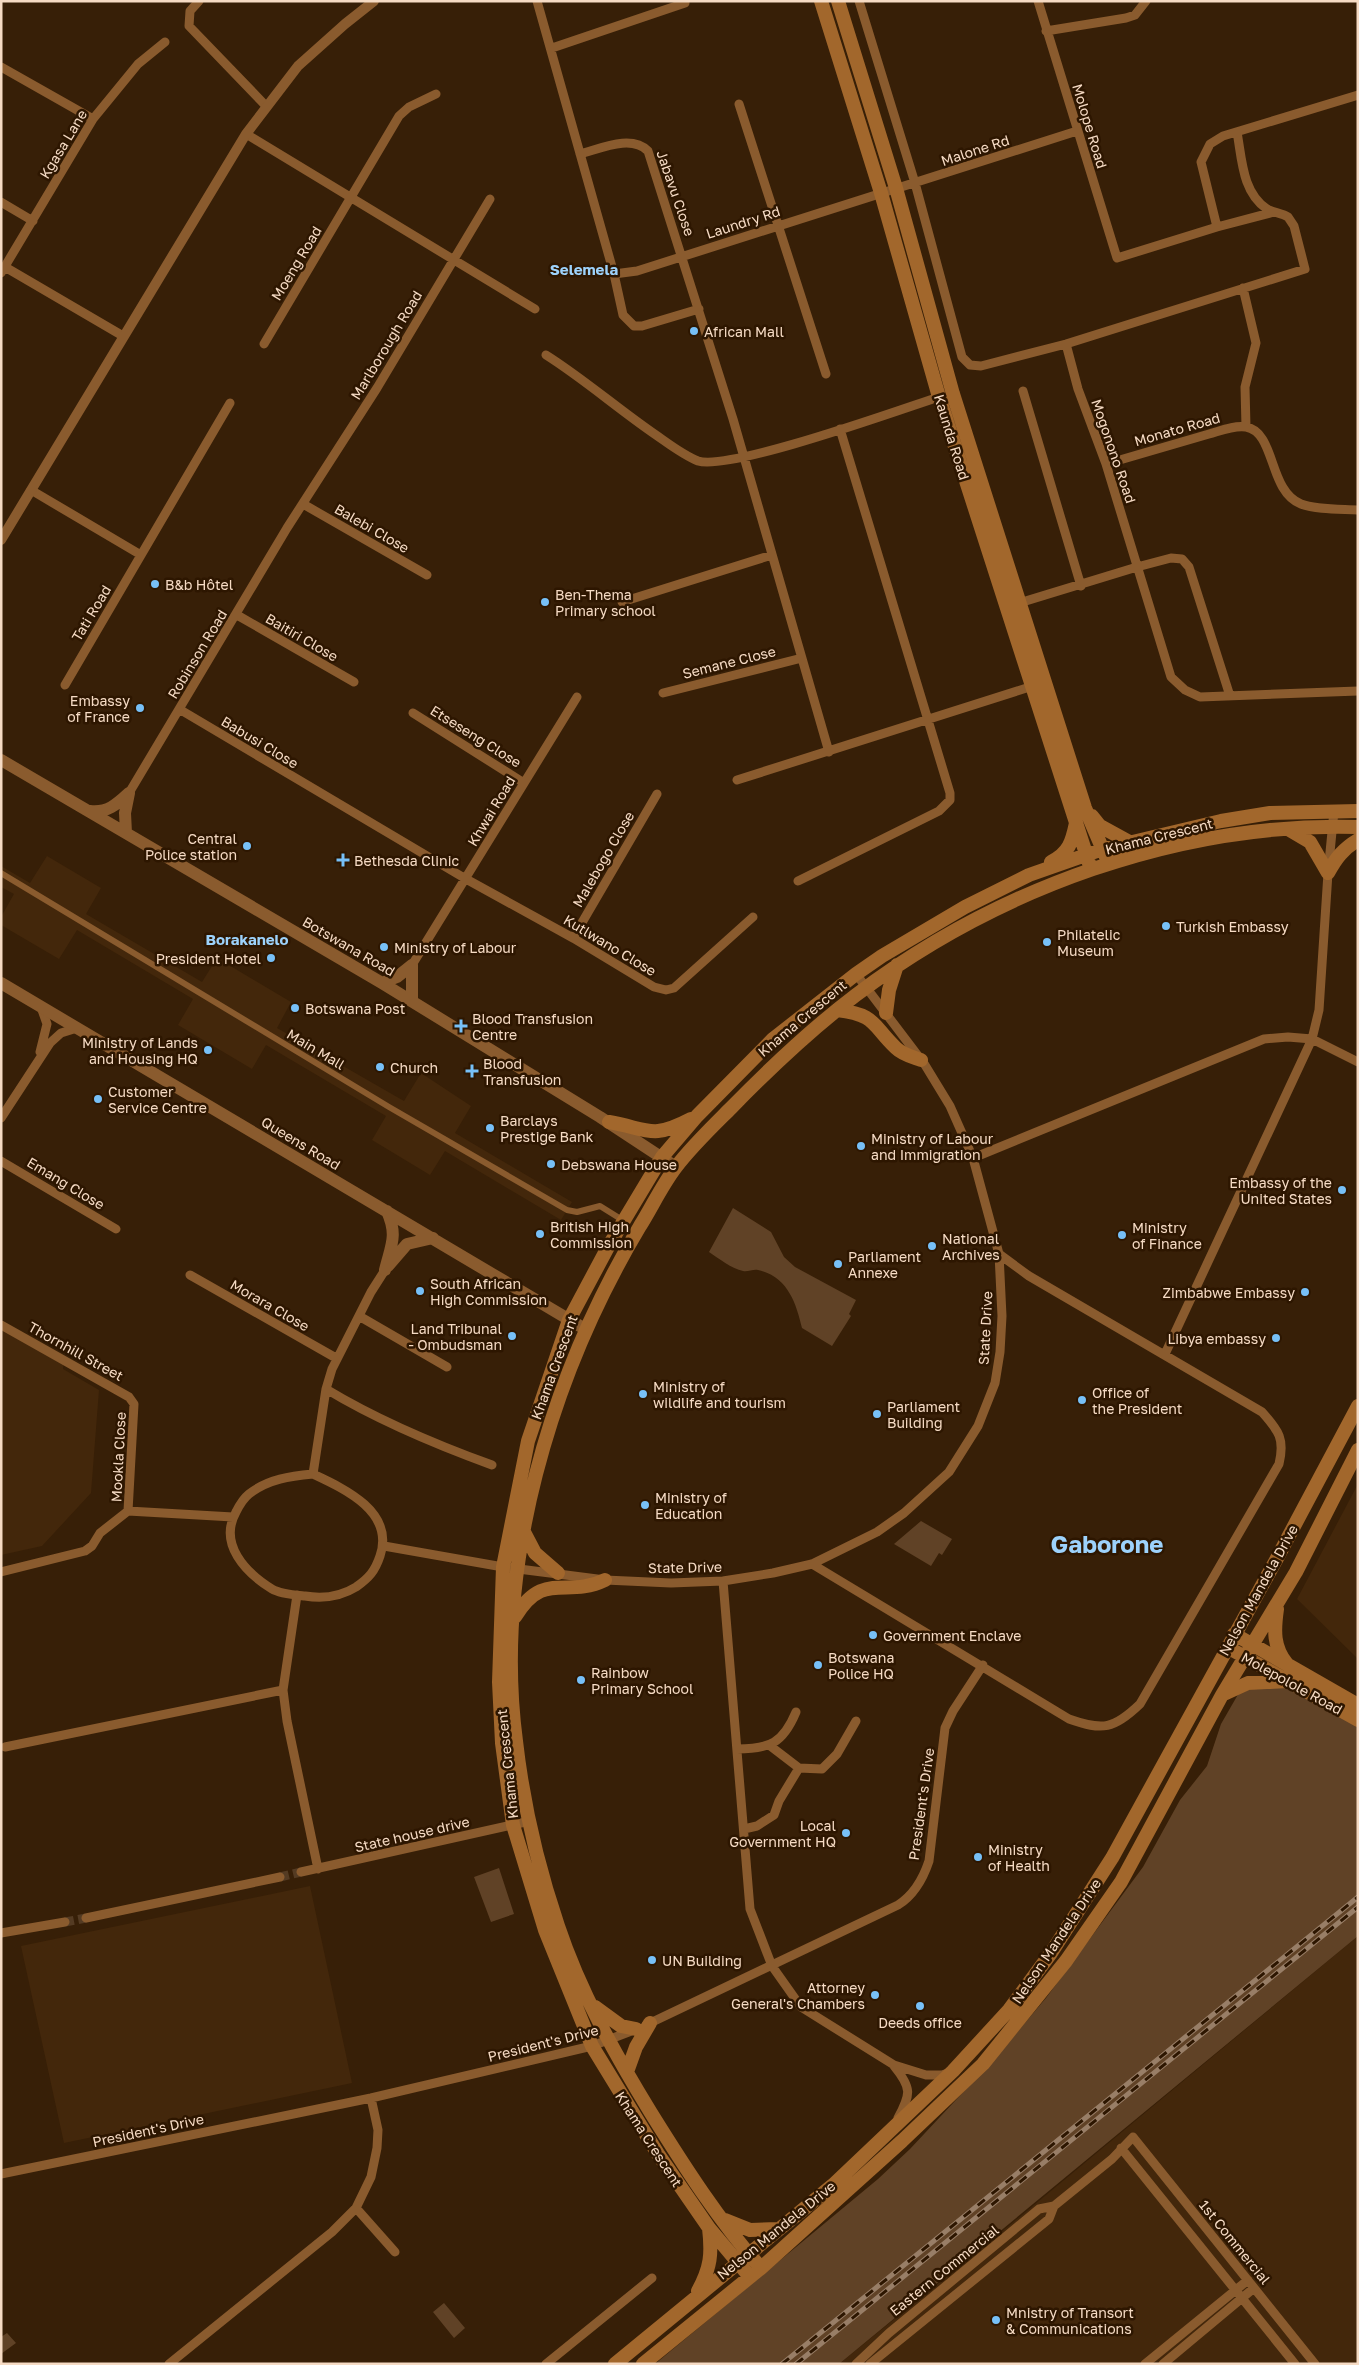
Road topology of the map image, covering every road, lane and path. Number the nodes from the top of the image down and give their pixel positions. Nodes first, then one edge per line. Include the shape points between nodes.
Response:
1 (374, 1) edge
2 (537, 1) edge
3 (821, 1) edge
4 (838, 1) edge
5 (859, 1) edge
6 (1038, 1) edge
7 (1146, 1) edge
8 (198, 2) edge
9 (685, 4) dead end
10 (1046, 31) junction
11 (165, 42) dead end
12 (552, 48) junction
13 (1, 67) edge
14 (436, 94) dead end
15 (1358, 95) edge
16 (739, 104) dead end
17 (266, 106) junction
18 (93, 120) junction
19 (1077, 131) junction
20 (1237, 132) junction
21 (246, 134) junction
22 (580, 154) junction
23 (915, 183) junction
24 (896, 188) junction
25 (881, 193) junction
26 (351, 196) junction
27 (490, 199) dead end
28 (1, 202) edge
29 (1274, 212) junction
30 (33, 221) junction
31 (778, 224) junction
32 (1217, 227) junction
33 (683, 256) junction
34 (453, 258) junction
35 (3, 270) edge
36 (614, 274) junction
37 (1243, 288) junction
38 (535, 309) dead end
39 (699, 309) junction
40 (123, 336) junction
41 (264, 344) dead end
42 (1066, 344) junction
43 (546, 355) dead end
44 (826, 374) dead end
45 (1023, 391) dead end
46 (939, 397) junction
47 (230, 403) dead end
48 (1246, 427) junction
49 (840, 429) junction
50 (744, 457) junction
51 (1106, 464) junction
52 (30, 490) junction
53 (303, 504) junction
54 (1358, 510) edge
55 (1, 540) edge
56 (141, 555) junction
57 (772, 555) junction
58 (1137, 567) junction
59 (427, 575) dead end
60 (1081, 586) junction
61 (622, 602) dead end
62 (1020, 603) junction
63 (1006, 607) junction
64 (237, 615) junction
65 (802, 658) junction
66 (354, 682) dead end
67 (1046, 682) junction
68 (65, 684) dead end
69 (1032, 686) junction
70 (1358, 691) edge
71 (663, 693) dead end
72 (1230, 696) junction
73 (577, 697) dead end
74 (179, 709) junction
75 (413, 713) dead end
76 (928, 720) junction
77 (829, 752) junction
78 (1, 760) edge
79 (736, 780) dead end
80 (524, 783) junction
81 (129, 793) junction
82 (658, 794) dead end
83 (1086, 808) junction
84 (1356, 810) edge
85 (1334, 811) junction
86 (90, 812) junction
87 (1076, 822) junction
88 (1334, 827) junction
89 (1358, 827) edge
90 (1286, 829) junction
91 (126, 833) junction
92 (1358, 840) edge
93 (1131, 843) junction
94 (1103, 849) junction
95 (1086, 856) junction
96 (1108, 865) junction
97 (1091, 871) junction
98 (1, 873) edge
99 (1328, 873) junction
100 (1029, 875) junction
101 (466, 879) junction
102 (798, 881) dead end
103 (753, 918) dead end
104 (573, 938) junction
105 (898, 964) junction
106 (412, 966) junction
107 (856, 974) junction
108 (1, 983) edge
109 (382, 983) junction
110 (867, 987) junction
111 (412, 1001) junction
112 (41, 1007) junction
113 (836, 1010) junction
114 (886, 1013) junction
115 (77, 1028) junction
116 (1312, 1039) junction
117 (39, 1057) junction
118 (921, 1060) junction
119 (1358, 1062) edge
120 (697, 1116) junction
121 (1, 1118) edge
122 (609, 1122) junction
123 (662, 1157) junction
124 (973, 1158) junction
125 (1, 1161) edge
126 (676, 1167) junction
127 (387, 1211) junction
128 (624, 1221) junction
129 (116, 1229) dead end
130 (433, 1238) junction
131 (998, 1254) junction
132 (385, 1270) junction
133 (190, 1275) dead end
134 (358, 1316) junction
135 (569, 1320) junction
136 (1, 1326) edge
137 (585, 1329) junction
138 (1165, 1354) junction
139 (336, 1358) junction
140 (447, 1367) dead end
141 (326, 1389) junction
142 (134, 1404) joint
143 (1358, 1406) edge
144 (1358, 1450) edge
145 (492, 1465) dead end
146 (313, 1474) junction
147 (128, 1511) junction
148 (233, 1517) junction
149 (524, 1532) junction
150 (384, 1546) junction
151 (812, 1564) junction
152 (503, 1567) junction
153 (519, 1569) junction
154 (1, 1572) edge
155 (558, 1573) junction
156 (605, 1580) junction
157 (723, 1581) junction
158 (297, 1595) junction
159 (1278, 1604) junction
160 (512, 1620) junction
161 (1234, 1634) junction
162 (1227, 1647) junction
163 (1248, 1651) junction
164 (982, 1665) junction
165 (1290, 1667) junction
166 (1288, 1681) junction
167 (283, 1690) junction
168 (1222, 1695) junction
169 (1358, 1705) edge
170 (796, 1712) dead end
171 (1358, 1720) edge
172 (856, 1721) dead end
173 (769, 1745) junction
174 (5, 1747) dead end
175 (737, 1749) junction
176 (799, 1768) junction
177 (530, 1821) junction
178 (513, 1825) junction
179 (744, 1829) junction
180 (318, 1869) junction
181 (301, 1872) tunnel mouth
182 (280, 1877) tunnel mouth
183 (86, 1918) tunnel mouth
184 (65, 1922) tunnel mouth
185 (1, 1933) edge
186 (772, 1966) junction
187 (590, 2003) junction
188 (650, 2023) junction
189 (636, 2029) junction
190 (609, 2041) junction
191 (592, 2046) junction
192 (894, 2065) junction
193 (953, 2071) junction
194 (627, 2072) junction
195 (371, 2098) junction
196 (892, 2130) junction
197 (1133, 2137) joint
198 (1140, 2145) junction
199 (1121, 2148) junction
200 (1128, 2156) junction
201 (1112, 2159) junction
202 (1, 2174) edge
203 (1054, 2206) junction
204 (356, 2208) junction
205 (721, 2217) junction
206 (709, 2228) junction
207 (778, 2229) junction
208 (395, 2252) dead end
209 (743, 2258) junction
210 (755, 2272) junction
211 (652, 2278) dead end
212 (1248, 2280) junction
213 (1254, 2288) junction
214 (1236, 2291) junction
215 (696, 2296) junction
216 (1242, 2299) junction
217 (870, 2350) junction
218 (875, 2362) edge
219 (857, 2363) edge
220 (169, 2364) edge
221 (546, 2364) edge
222 (615, 2364) edge
223 (642, 2364) edge
224 (1145, 2364) edge
225 (1163, 2364) edge
226 (1296, 2364) edge
227 (1314, 2364) edge

1 - 17 street via 310,54
2 - 12 street
3 - 25 main road, Kaunda Road
4 - 24 main road, Kaunda Road
5 - 23 street
6 - 10 street, Molope Road
7 - 10 street via 1135,15 1126,18
8 - 17 street via 190,11 189,26
9 - 12 street
10 - 19 street, Molope Road
11 - 18 street, Kgasa Lane via 133,70
12 - 22 street
13 - 18 street
14 - 26 street, Moeng Road via 409,107 399,116
15 - 20 street
16 - 31 street
17 - 21 street
18 - 30 street, Kgasa Lane
19 - 23 street, Malone Rd
19 - 32 street, Molope Road via 1117,258
20 - 29 street via 1250,190 1262,205
20 - 32 street via 1216,140 1206,149 1201,162
21 - 26 street
21 - 40 street
22 - 33 street, Jabavu Close via 632,142 648,150
22 - 36 street
23 - 24 street, Malone Rd
23 - 42 street via 965,362 981,366
24 - 25 street, Malone Rd
24 - 62 main road, Kaunda Road via 953,394
25 - 31 street, Laundry Rd
25 - 46 main road, Kaunda Road
26 - 34 street
26 - 41 street, Moeng Road
27 - 34 street, Marlborough Road
28 - 30 street
29 - 32 street
29 - 37 street via 1286,215 1291,222 1305,269
30 - 35 street, Kgasa Lane
31 - 33 street, Laundry Rd
31 - 44 street
33 - 36 street, Laundry Rd via 636,271
33 - 39 street, Jabavu Close
34 - 38 street
34 - 53 street, Marlborough Road via 382,380
35 - 40 street
36 - 39 street via 623,315 634,326
37 - 42 street
37 - 48 street via 1256,343 1245,387
39 - 50 street, Jabavu Close
40 - 52 street
42 - 51 street, Mogonono Road via 1078,389
43 - 50 street via 688,456 709,463
45 - 60 street
46 - 49 street
46 - 63 main road, Kaunda Road
47 - 56 street, Tati Road
48 - 51 street, Monato Road via 1198,437
48 - 54 street via 1263,439 1286,495 1309,506
49 - 50 street
49 - 76 street
50 - 57 street, Jabavu Close
51 - 58 street, Mogonono Road
52 - 55 street
52 - 56 street
53 - 59 street, Balebi Close
53 - 64 street, Robinson Road
56 - 68 street, Tati Road
57 - 61 street
57 - 65 street, Jabavu Close
58 - 60 street
58 - 72 street, Mogonono Road via 1174,681 1190,694 1200,697
58 - 72 street via 1171,558 1186,562
60 - 62 street
62 - 63 street
62 - 67 main road, Kaunda Road
63 - 69 main road, Kaunda Road
64 - 66 street, Baitiri Close
64 - 74 street, Robinson Road
65 - 71 street, Semane Close
65 - 77 street, Jabavu Close
67 - 69 street
67 - 83 main road, Kaunda Road
69 - 76 street
69 - 87 main road, Kaunda Road
70 - 72 street, Mogonono Road
73 - 80 street, Khwai Road
74 - 81 street, Robinson Road
74 - 101 street, Babusi Close
75 - 80 street, Etseseng Close
76 - 77 street
76 - 102 street via 950,793 946,806
77 - 79 street
78 - 86 main road, Botswana Road
80 - 101 street, Khwai Road
81 - 86 main road via 104,812
81 - 91 main road
82 - 104 street, Malebogo Close
83 - 93 main road via 1100,826
83 - 94 main road, Kaunda Road
84 - 85 main road, Khama Crescent
85 - 88 street
85 - 93 main road, Khama Crescent via 1270,814 1221,821
86 - 91 main road, Botswana Road
87 - 95 main road, Kaunda Road
87 - 100 main road via 1072,842 1064,855
88 - 89 main road, Khama Crescent
88 - 90 main road, Khama Crescent
88 - 99 street
90 - 96 main road, Khama Crescent via 1184,843
90 - 99 main road via 1310,842
91 - 109 main road, Botswana Road
92 - 99 main road via 1345,848
93 - 94 main road, Khama Crescent
94 - 95 main road, Khama Crescent
94 - 96 main road, Kaunda Road
95 - 97 main road, Kaunda Road
95 - 100 main road, Khama Crescent
96 - 97 main road, Khama Crescent
97 - 105 main road, Khama Crescent via 1040,888 918,950
98 - 128 street, Main Mall via 389,1107 567,1210 577,1212 600,1206
99 - 116 street via 1319,1010
100 - 107 main road, Khama Crescent via 914,936
101 - 104 street, Kutlwano Close
101 - 106 street, Khwai Road
103 - 104 street, Kutlwano Close via 683,981 666,990 654,988
105 - 110 main road, Khama Crescent
105 - 114 main road via 888,990
106 - 109 main road via 397,978
106 - 111 main road
107 - 110 street, State Drive
107 - 120 main road, Khama Crescent via 773,1039
108 - 112 main road, Queens Road
109 - 111 main road, Botswana Road
110 - 113 main road, Khama Crescent
110 - 114 street, State Drive
111 - 122 main road, Botswana Road
112 - 115 main road, Queens Road
112 - 117 street via 47,1031
113 - 118 main road via 855,1012 869,1019 897,1049
113 - 126 main road, Khama Crescent via 782,1055
114 - 118 street, State Drive
115 - 117 street via 55,1038
115 - 127 main road, Queens Road
116 - 119 street
116 - 124 street via 1264,1039
116 - 138 street
117 - 121 street
118 - 124 street, State Drive via 950,1106
120 - 122 main road via 664,1132 650,1132
120 - 123 main road, Khama Crescent
122 - 123 main road, Botswana Road
123 - 126 main road, Botswana Road
123 - 128 main road, Khama Crescent
124 - 131 street, State Drive
125 - 129 street, Emang Close
126 - 137 main road, Khama Crescent via 621,1258
127 - 130 main road, Queens Road
127 - 132 main road via 394,1236
128 - 135 main road, Khama Crescent
130 - 132 main road via 407,1244
130 - 135 main road, Queens Road
131 - 138 street via 1029,1276
131 - 151 street, State Drive via 1002,1316 997,1370 987,1408 967,1446 949,1472 904,1513 877,1532
132 - 134 street
133 - 139 street, Morara Close
134 - 139 street
134 - 140 street
135 - 137 main road, Queens Road
135 - 152 main road, Khama Crescent via 528,1442
136 - 142 street, Thornhill Street via 129,1397
137 - 149 main road, Khama Crescent via 541,1449
138 - 164 street via 1262,1412 1274,1425 1283,1448 1279,1464 1140,1704 1109,1727 1086,1724 1069,1718
139 - 141 street
141 - 145 street via 411,1434
141 - 146 street
142 - 147 street, Mookla Close
143 - 161 main road, Nelson Mandela Drive
144 - 159 main road, Nelson Mandela Drive
146 - 148 street via 280,1478 249,1494
146 - 150 street via 346,1490 369,1508 382,1528
147 - 148 street
147 - 154 street via 100,1533 85,1551
148 - 158 street via 230,1540 240,1561 273,1590
149 - 153 main road, Khama Crescent
149 - 155 main road via 535,1553
150 - 152 street, State Drive
150 - 158 street via 371,1578 346,1593 322,1598
151 - 157 street, State Drive
151 - 164 street
152 - 153 street, State Drive
152 - 178 main road, Khama Crescent via 499,1682 502,1743
153 - 155 street, State Drive
153 - 160 main road, Khama Crescent
155 - 156 street, State Drive
156 - 157 street, State Drive via 671,1584
156 - 160 main road via 594,1585 546,1588 526,1600
157 - 175 street
158 - 167 street
159 - 163 main road, Nelson Mandela Drive
159 - 165 main road via 1274,1627 1276,1643 1279,1654
160 - 177 main road, Khama Crescent via 511,1684 516,1741
161 - 162 main road, Nelson Mandela Drive
161 - 163 main road, Molepolole Road
162 - 163 main road, Molepolole Road
162 - 193 main road, Nelson Mandela Drive via 1092,1890 1009,2010
163 - 165 main road, Molepolole Road
163 - 166 main road, Molepolole Road
163 - 168 main road, Nelson Mandela Drive
164 - 186 street, President's Drive via 945,1728 929,1861 912,1896
165 - 169 main road, Molepolole Road
166 - 168 main road via 1248,1683
166 - 171 main road, Molepolole Road
167 - 174 street
167 - 180 street
168 - 210 main road, Nelson Mandela Drive via 1121,1882 1066,1960 983,2064
170 - 173 street via 791,1725 778,1741
172 - 176 street via 837,1754 822,1769
173 - 175 street
173 - 176 street
175 - 179 street
176 - 179 street via 774,1815 757,1826
177 - 178 street, State house drive
177 - 187 main road, Khama Crescent via 558,1927
178 - 180 street, State house drive
178 - 191 main road, Khama Crescent via 545,1930
179 - 186 street via 750,1909
180 - 181 street, State house drive
182 - 183 street
184 - 185 street
186 - 188 street, President's Drive
186 - 192 street via 801,2008
187 - 189 main road via 621,2026
187 - 190 main road, Khama Crescent
188 - 189 street, President's Drive
188 - 194 main road
189 - 190 street, President's Drive
190 - 191 street, President's Drive
190 - 194 main road, Khama Crescent
191 - 195 street, President's Drive
191 - 206 main road, Khama Crescent via 658,2154
192 - 193 street via 926,2075
192 - 196 street via 905,2079 908,2097
193 - 196 main road, Nelson Mandela Drive
194 - 205 main road, Khama Crescent
195 - 202 street, President's Drive
195 - 204 street via 378,2130 377,2148 371,2177
196 - 207 main road, Nelson Mandela Drive
197 - 198 street, 1st Commercial
197 - 199 street, Eastern Commercial
198 - 200 street
198 - 212 street, 1st Commercial
199 - 200 street
199 - 201 street, Eastern Commercial
200 - 201 street
200 - 214 street
201 - 203 street, Eastern Commercial
203 - 217 street, Eastern Commercial via 1039,2209
203 - 218 street, Eastern Commercial via 1049,2218
204 - 208 street
204 - 220 street via 332,2232
205 - 207 main road via 750,2230
205 - 209 main road, Khama Crescent
206 - 209 main road, Khama Crescent
206 - 215 main road via 712,2254
207 - 209 main road, Nelson Mandela Drive
209 - 210 main road, Khama Crescent
209 - 215 main road, Nelson Mandela Drive
210 - 223 main road, Nelson Mandela Drive
211 - 221 street
212 - 213 street, 1st Commercial
212 - 214 street
213 - 216 street
213 - 227 street, 1st Commercial
214 - 216 street
214 - 224 street
215 - 222 main road, Nelson Mandela Drive
216 - 225 street
216 - 226 street
217 - 218 street
217 - 219 street, Eastern Commercial

